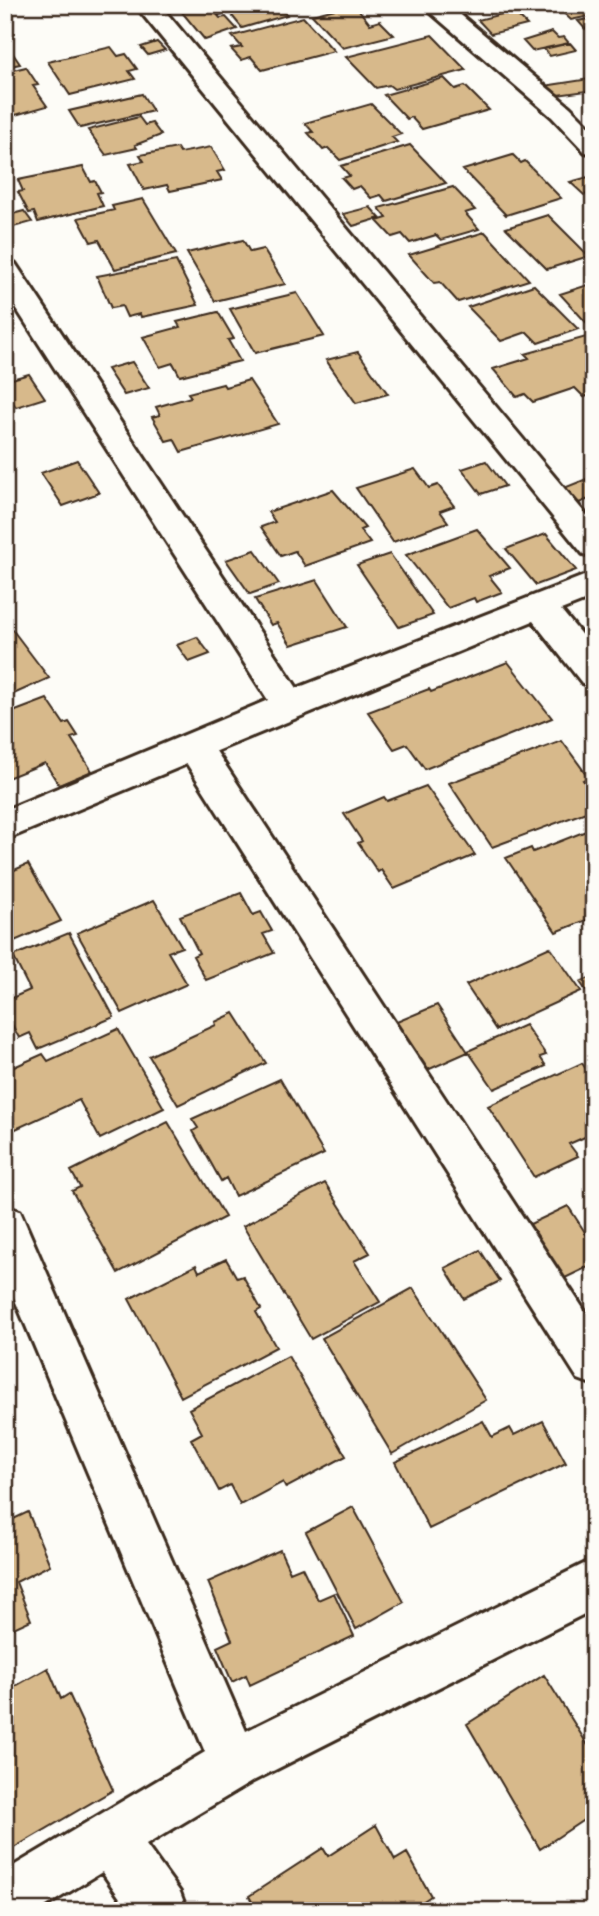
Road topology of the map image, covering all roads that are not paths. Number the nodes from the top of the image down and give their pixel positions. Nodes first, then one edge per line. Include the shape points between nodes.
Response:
1 (147, 5) edge
2 (434, 5) edge
3 (594, 146) edge
4 (5, 269) edge
5 (594, 546) edge
6 (594, 584) edge
7 (539, 606) junction
8 (594, 674) edge
9 (290, 705) junction
10 (195, 747) junction
11 (5, 826) edge
12 (5, 1225) edge
13 (594, 1364) edge
14 (594, 1583) edge
15 (234, 1763) junction
16 (110, 1838) junction
17 (5, 1901) edge
18 (160, 1911) edge

1 - 5 street
2 - 3 street via 561,112
4 - 9 street
6 - 7 street
7 - 8 street
7 - 9 street
9 - 10 street
10 - 11 street
10 - 13 street
12 - 15 street
14 - 15 street
15 - 16 street
16 - 17 street
16 - 18 street

